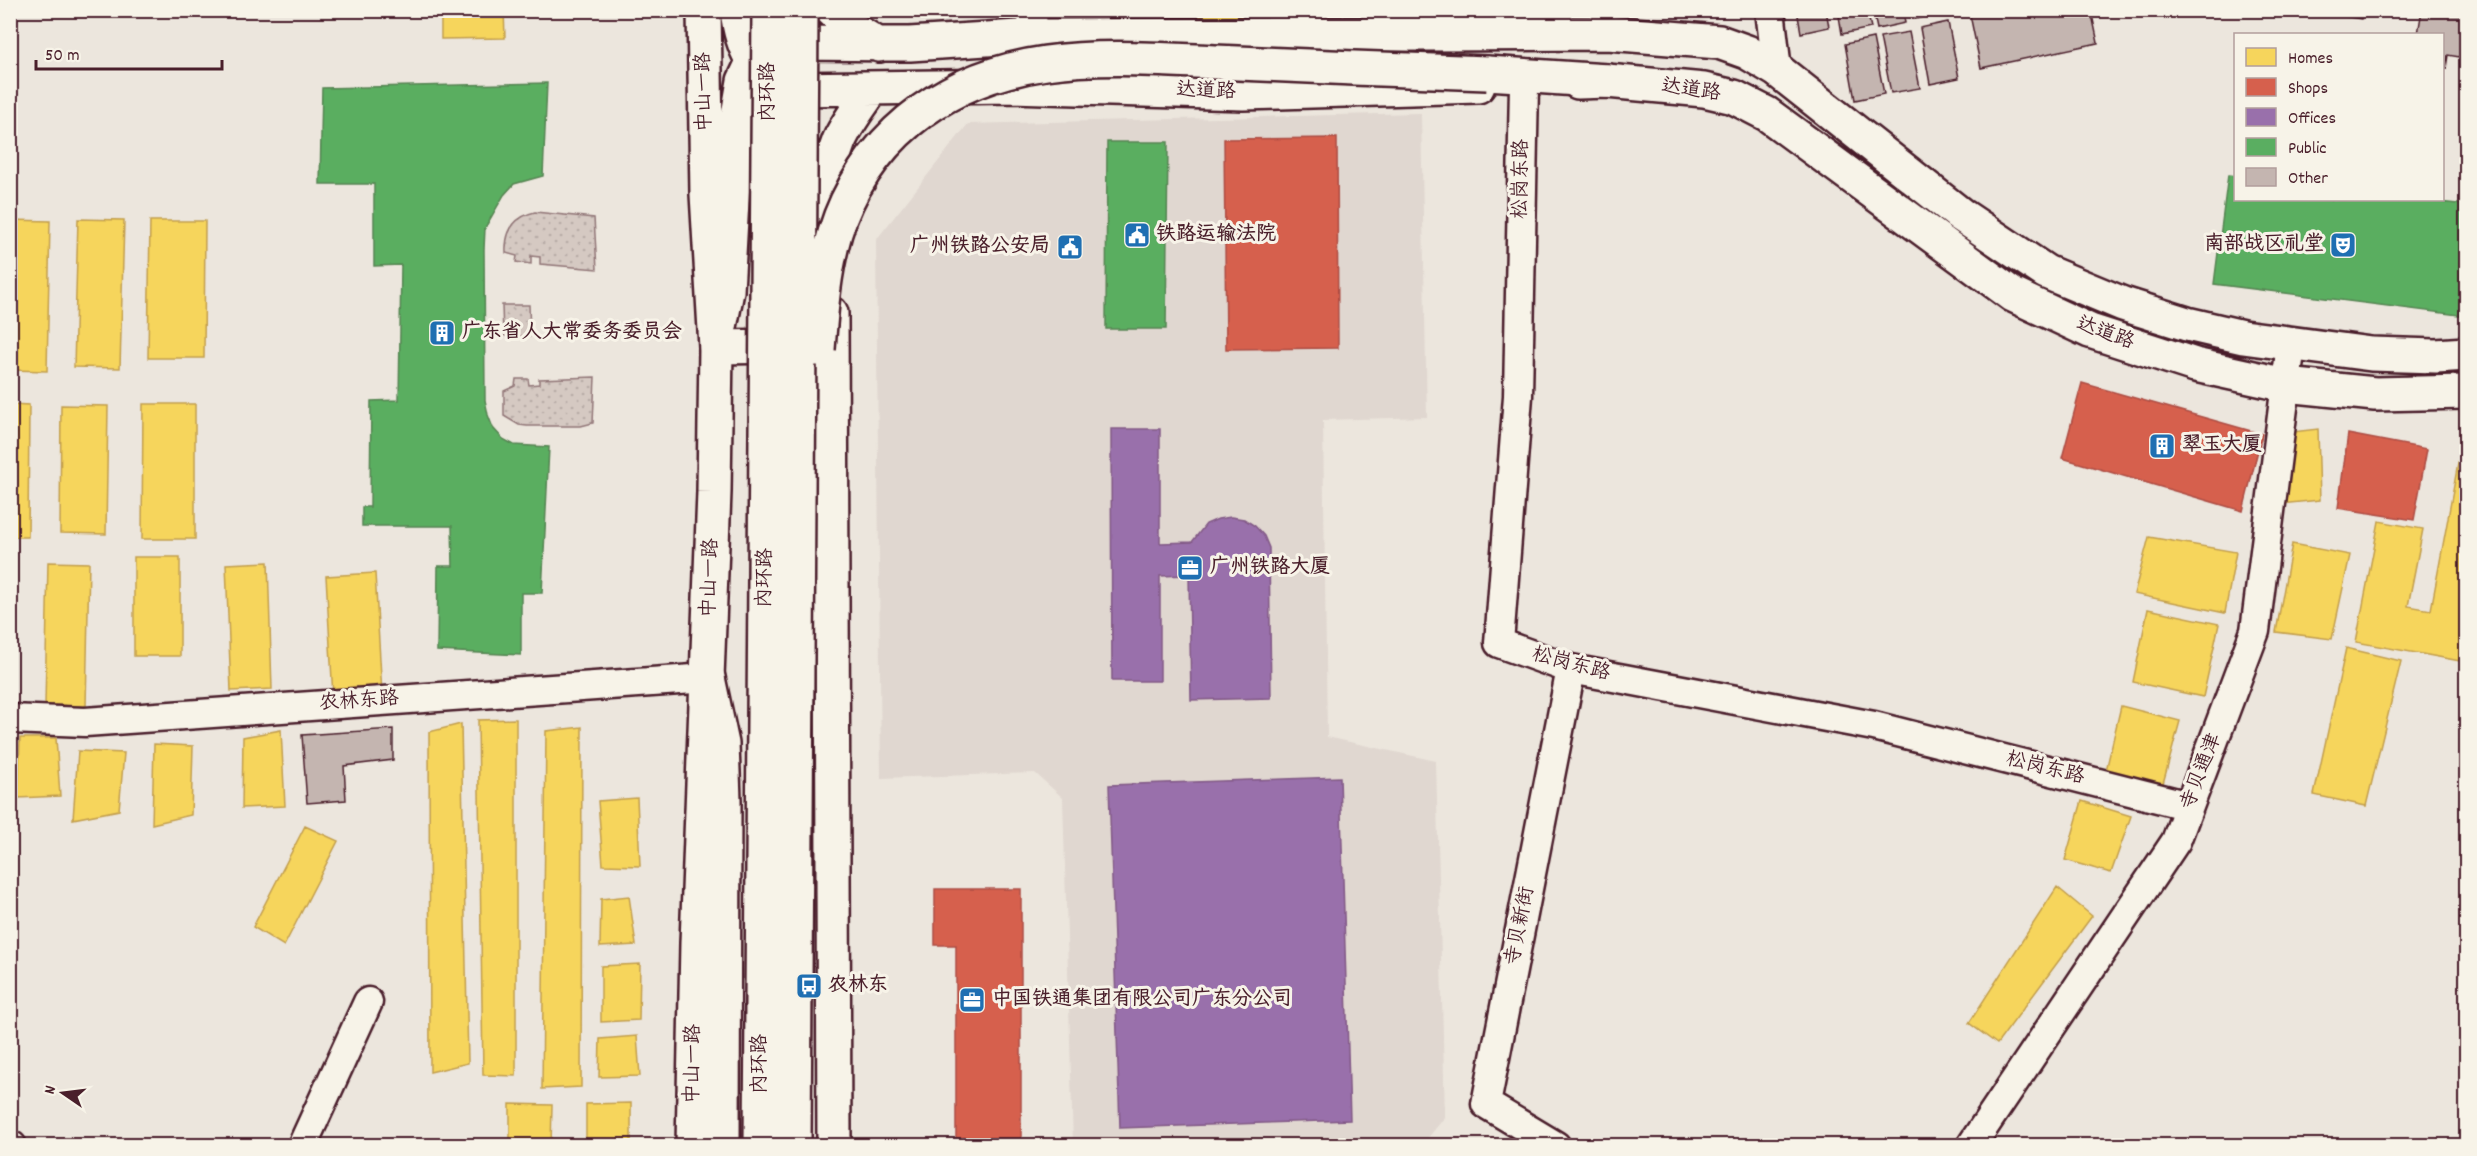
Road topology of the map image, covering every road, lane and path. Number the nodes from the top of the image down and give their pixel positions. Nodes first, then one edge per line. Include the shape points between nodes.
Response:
1 (704, 10) edge
2 (832, 10) edge
3 (1770, 10) edge
4 (737, 11) edge
5 (787, 11) edge
6 (1032, 23) edge
7 (789, 44) junction
8 (879, 45) junction
9 (753, 62) junction
10 (1777, 70) junction
11 (1607, 81) junction
12 (1524, 85) junction
13 (788, 88) junction
14 (872, 89) junction
15 (2291, 344) junction
16 (786, 346) junction
17 (716, 347) junction
18 (2466, 354) edge
19 (832, 382) junction
20 (2286, 385) junction
21 (2466, 392) edge
22 (785, 440) junction
23 (832, 560) junction
24 (787, 562) junction
25 (797, 614) junction
26 (1571, 669) junction
27 (708, 678) junction
28 (10, 719) edge
29 (2189, 806) junction
30 (368, 1002) dead end
31 (302, 1146) edge
32 (693, 1146) edge
33 (723, 1146) edge
34 (761, 1146) edge
35 (784, 1146) edge
36 (794, 1146) edge
37 (834, 1146) edge
38 (1556, 1146) edge
39 (1971, 1146) edge

1 - 17 main road, 中山一路 via 707,194
2 - 8 main road
3 - 10 street
4 - 5 main road
4 - 9 main road via 742,40
5 - 7 main road
5 - 25 main road, 内环路, bridge
5 - 34 main road, 内环路, bridge
6 - 8 main road, 达道路
6 - 10 main road, 达道路 via 1608,33 1719,42 1747,52
7 - 8 main road, 达道路
7 - 9 main road via 770,50
7 - 13 main road
9 - 13 main road via 772,83
9 - 17 main road via 744,81 736,127 727,291
10 - 15 main road, 达道路 via 1961,215 2046,272 2123,304 2187,324
11 - 12 main road, 达道路
11 - 20 main road, 达道路 via 1704,90 1734,97 1767,114 2013,295 2090,331 2195,365
11 - 25 main road, bridge via 1132,58 1070,60 996,73 931,103 877,152 847,201 835,232 821,318
12 - 14 main road, 达道路 via 1243,93 1011,86
12 - 26 street, 松岗东路 via 1518,396 1499,643
13 - 14 main road, 达道路
13 - 16 main road
14 - 19 main road via 840,139 830,181
15 - 18 main road, 达道路 via 2371,354
15 - 20 street, 寺贝通津
16 - 17 main road
16 - 22 main road
17 - 27 main road, 中山一路
19 - 22 main road
19 - 23 main road
20 - 21 main road, 达道路 via 2375,394
20 - 29 street, 寺贝通津 via 2255,631
22 - 24 main road
23 - 24 main road
23 - 37 main road
24 - 35 main road
25 - 36 main road, 内环路, bridge
26 - 29 street, 松岗东路 via 1874,726
26 - 38 street, 寺贝新街 via 1486,1104
27 - 28 street, 农林东路 via 85,722
27 - 32 main road, 中山一路
27 - 33 main road via 722,744
29 - 39 street, 寺贝通津 via 2176,841
30 - 31 street

